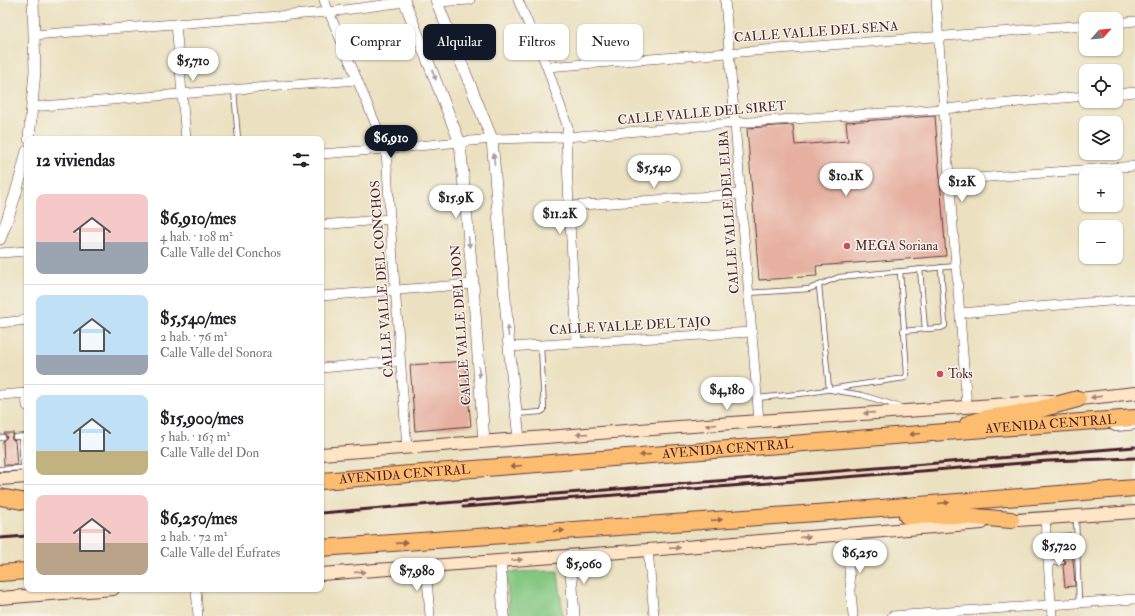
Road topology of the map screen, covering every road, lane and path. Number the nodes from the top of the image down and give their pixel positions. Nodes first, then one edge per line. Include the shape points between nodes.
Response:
1 (33, 0) edge
2 (324, 0) edge
3 (470, 0) edge
4 (518, 0) edge
5 (725, 0) edge
6 (936, 0) edge
7 (404, 1) edge
8 (437, 1) edge
9 (329, 12) junction
10 (1135, 22) edge
11 (1123, 23) edge
12 (176, 24) junction
13 (1079, 26) edge
14 (34, 35) junction
15 (938, 36) junction
16 (729, 52) junction
17 (547, 67) junction
18 (357, 80) junction
19 (234, 90) junction
20 (1135, 92) edge
21 (1123, 93) edge
22 (181, 94) junction
23 (1079, 97) edge
24 (32, 107) junction
25 (943, 109) junction
26 (735, 123) junction
27 (29, 136) edge
28 (186, 136) edge
29 (238, 136) edge
30 (566, 137) junction
31 (492, 139) junction
32 (460, 143) junction
33 (386, 149) junction
34 (324, 154) edge
35 (1135, 166) edge
36 (24, 177) edge
37 (950, 180) junction
38 (740, 194) junction
39 (569, 206) junction
40 (390, 219) junction
41 (324, 225) edge
42 (0, 239) edge
43 (24, 251) edge
44 (0, 253) edge
45 (956, 266) junction
46 (941, 268) junction
47 (920, 269) junction
48 (900, 271) junction
49 (473, 284) junction
50 (819, 286) junction
51 (395, 291) junction
52 (748, 293) junction
53 (324, 296) edge
54 (1135, 299) edge
55 (960, 313) junction
56 (24, 320) edge
57 (0, 323) edge
58 (925, 329) junction
59 (903, 331) junction
60 (751, 332) junction
61 (577, 342) junction
62 (541, 345) junction
63 (509, 346) junction
64 (400, 361) junction
65 (324, 368) edge
66 (830, 389) junction
67 (24, 393) edge
68 (1135, 394) edge
69 (0, 395) edge
70 (757, 398) junction
71 (1078, 399) junction
72 (967, 407) junction
73 (910, 410) junction
74 (516, 414) junction
75 (1135, 418) edge
76 (759, 421) junction
77 (1103, 421) junction
78 (1135, 428) edge
79 (945, 432) junction
80 (24, 436) edge
81 (15, 437) dead end
82 (21, 437) junction
83 (519, 439) junction
84 (484, 442) junction
85 (407, 448) junction
86 (324, 454) edge
87 (24, 464) edge
88 (0, 469) edge
89 (324, 471) edge
90 (24, 473) edge
91 (24, 473) edge
92 (364, 478) junction
93 (0, 479) edge
94 (324, 481) edge
95 (1135, 488) edge
96 (0, 498) edge
97 (24, 502) edge
98 (24, 502) edge
99 (0, 505) edge
100 (830, 512) junction
101 (1135, 512) edge
102 (1076, 517) junction
103 (1045, 519) junction
104 (1011, 520) junction
105 (846, 534) junction
106 (324, 548) edge
107 (648, 550) junction
108 (570, 556) junction
109 (500, 561) junction
110 (1062, 562) dead end
111 (1048, 563) junction
112 (426, 567) junction
113 (24, 571) edge
114 (0, 573) edge
115 (324, 574) edge
116 (75, 592) edge
117 (196, 592) edge
118 (0, 598) edge
119 (1135, 599) edge
120 (1079, 602) junction
121 (1051, 604) junction
122 (198, 616) edge
123 (430, 616) edge
124 (504, 616) edge
125 (574, 616) edge
126 (654, 616) edge
127 (853, 616) edge
128 (892, 616) edge
129 (1052, 616) edge

1 - 14 street
2 - 9 street, CALLE VALLE DEL CONCHOS
3 - 8 street
4 - 17 street
5 - 16 street, CALLE VALLE DEL ELBA
6 - 15 street
7 - 9 street
7 -> 32 street, CALLE VALLE DEL DON
8 - 31 street
9 - 12 street
9 - 18 street, CALLE VALLE DEL CONCHOS
10 - 11 street
12 - 14 street
12 - 22 street
13 - 15 street, CALLE VALLE DEL SENA
14 - 24 street
15 - 16 street, CALLE VALLE DEL SENA
15 - 25 street
16 - 17 street, CALLE VALLE DEL SENA
16 - 26 street, CALLE VALLE DEL ELBA
17 - 30 street via 568,128
18 - 19 street
18 - 33 street, CALLE VALLE DEL CONCHOS
19 - 22 street
19 - 29 lane
20 - 21 street
22 - 24 street
22 - 28 street
23 - 25 street, CALLE VALLE DEL SIRET
24 - 27 street
25 - 26 street, CALLE VALLE DEL SIRET
25 - 37 street
26 - 30 street, CALLE VALLE DEL SIRET
26 - 38 street, CALLE VALLE DEL ELBA
30 - 31 street, CALLE VALLE DEL SIRET
30 - 39 street
31 - 32 street, CALLE VALLE DEL SIRET
63 -> 31 street
32 - 33 street, CALLE VALLE DEL SIRET
32 -> 49 street, CALLE VALLE DEL DON
33 - 34 street, CALLE VALLE DEL SIRET
33 - 40 street, CALLE VALLE DEL CONCHOS
35 - 37 street
36 - 42 street
37 - 45 street
38 - 39 street
38 - 52 street, CALLE VALLE DEL ELBA
39 - 61 street
40 - 41 street
40 - 51 street, CALLE VALLE DEL CONCHOS
43 - 44 street
45 - 46 lane
45 - 55 street
46 - 47 lane
46 - 58 lane via 945,326
47 - 48 lane
47 - 58 lane
48 - 50 lane via 838,277
48 - 59 lane
49 - 51 street
49 -> 84 street, CALLE VALLE DEL DON
50 - 52 lane via 799,290
50 - 66 lane
51 - 53 street
51 - 64 street, CALLE VALLE DEL CONCHOS
52 - 60 street, CALLE VALLE DEL ELBA
54 - 55 street
55 - 72 street
56 - 57 street
58 - 59 lane
59 - 66 lane via 907,374 905,378
60 - 61 street, CALLE VALLE DEL TAJO
60 - 70 street, CALLE VALLE DEL ELBA
61 - 62 street, CALLE VALLE DEL TAJO
62 - 63 street, CALLE VALLE DEL TAJO
62 - 74 lane via 544,410
63 - 74 street
64 - 65 street
64 - 85 street, CALLE VALLE DEL CONCHOS
66 - 70 lane via 808,394
66 - 73 lane via 862,395
67 - 69 street
68 -> 71 main road, AVENIDA CENTRAL
70 - 76 street, CALLE VALLE DEL ELBA
71 - 72 main road, AVENIDA CENTRAL
71 - 79 highway via 1029,412 988,418
72 - 73 main road, AVENIDA CENTRAL
73 -> 76 main road, AVENIDA CENTRAL
74 - 83 street
75 - 77 highway, AVENIDA CENTRAL
76 -> 83 main road, AVENIDA CENTRAL
77 - 78 lane via 1115,429
77 - 79 highway, AVENIDA CENTRAL
79 -> 92 highway, AVENIDA CENTRAL
80 - 82 lane
81 - 82 lane
82 - 87 lane
83 - 84 main road, AVENIDA CENTRAL
84 - 85 main road, AVENIDA CENTRAL
85 - 86 main road, AVENIDA CENTRAL
88 - 90 lane
89 - 92 highway
91 - 93 main road
92 - 94 highway, AVENIDA CENTRAL
100 -> 95 highway
96 - 97 highway
98 - 99 highway
100 - 104 highway via 882,516 952,515
106 -> 100 highway
101 - 102 main road
102 - 103 main road
102 - 120 lane
103 - 104 main road
103 - 111 street
104 - 105 main road
107 -> 105 main road
105 - 127 street
107 - 108 main road
107 - 126 street
109 -> 108 main road
108 - 125 street
109 - 112 main road
109 - 124 street
110 - 111 lane
111 - 121 street
115 -> 112 main road
112 - 123 street
113 - 114 highway
116 - 118 main road
117 - 122 street
119 - 120 street
120 - 121 street
121 - 128 street
121 - 129 street

